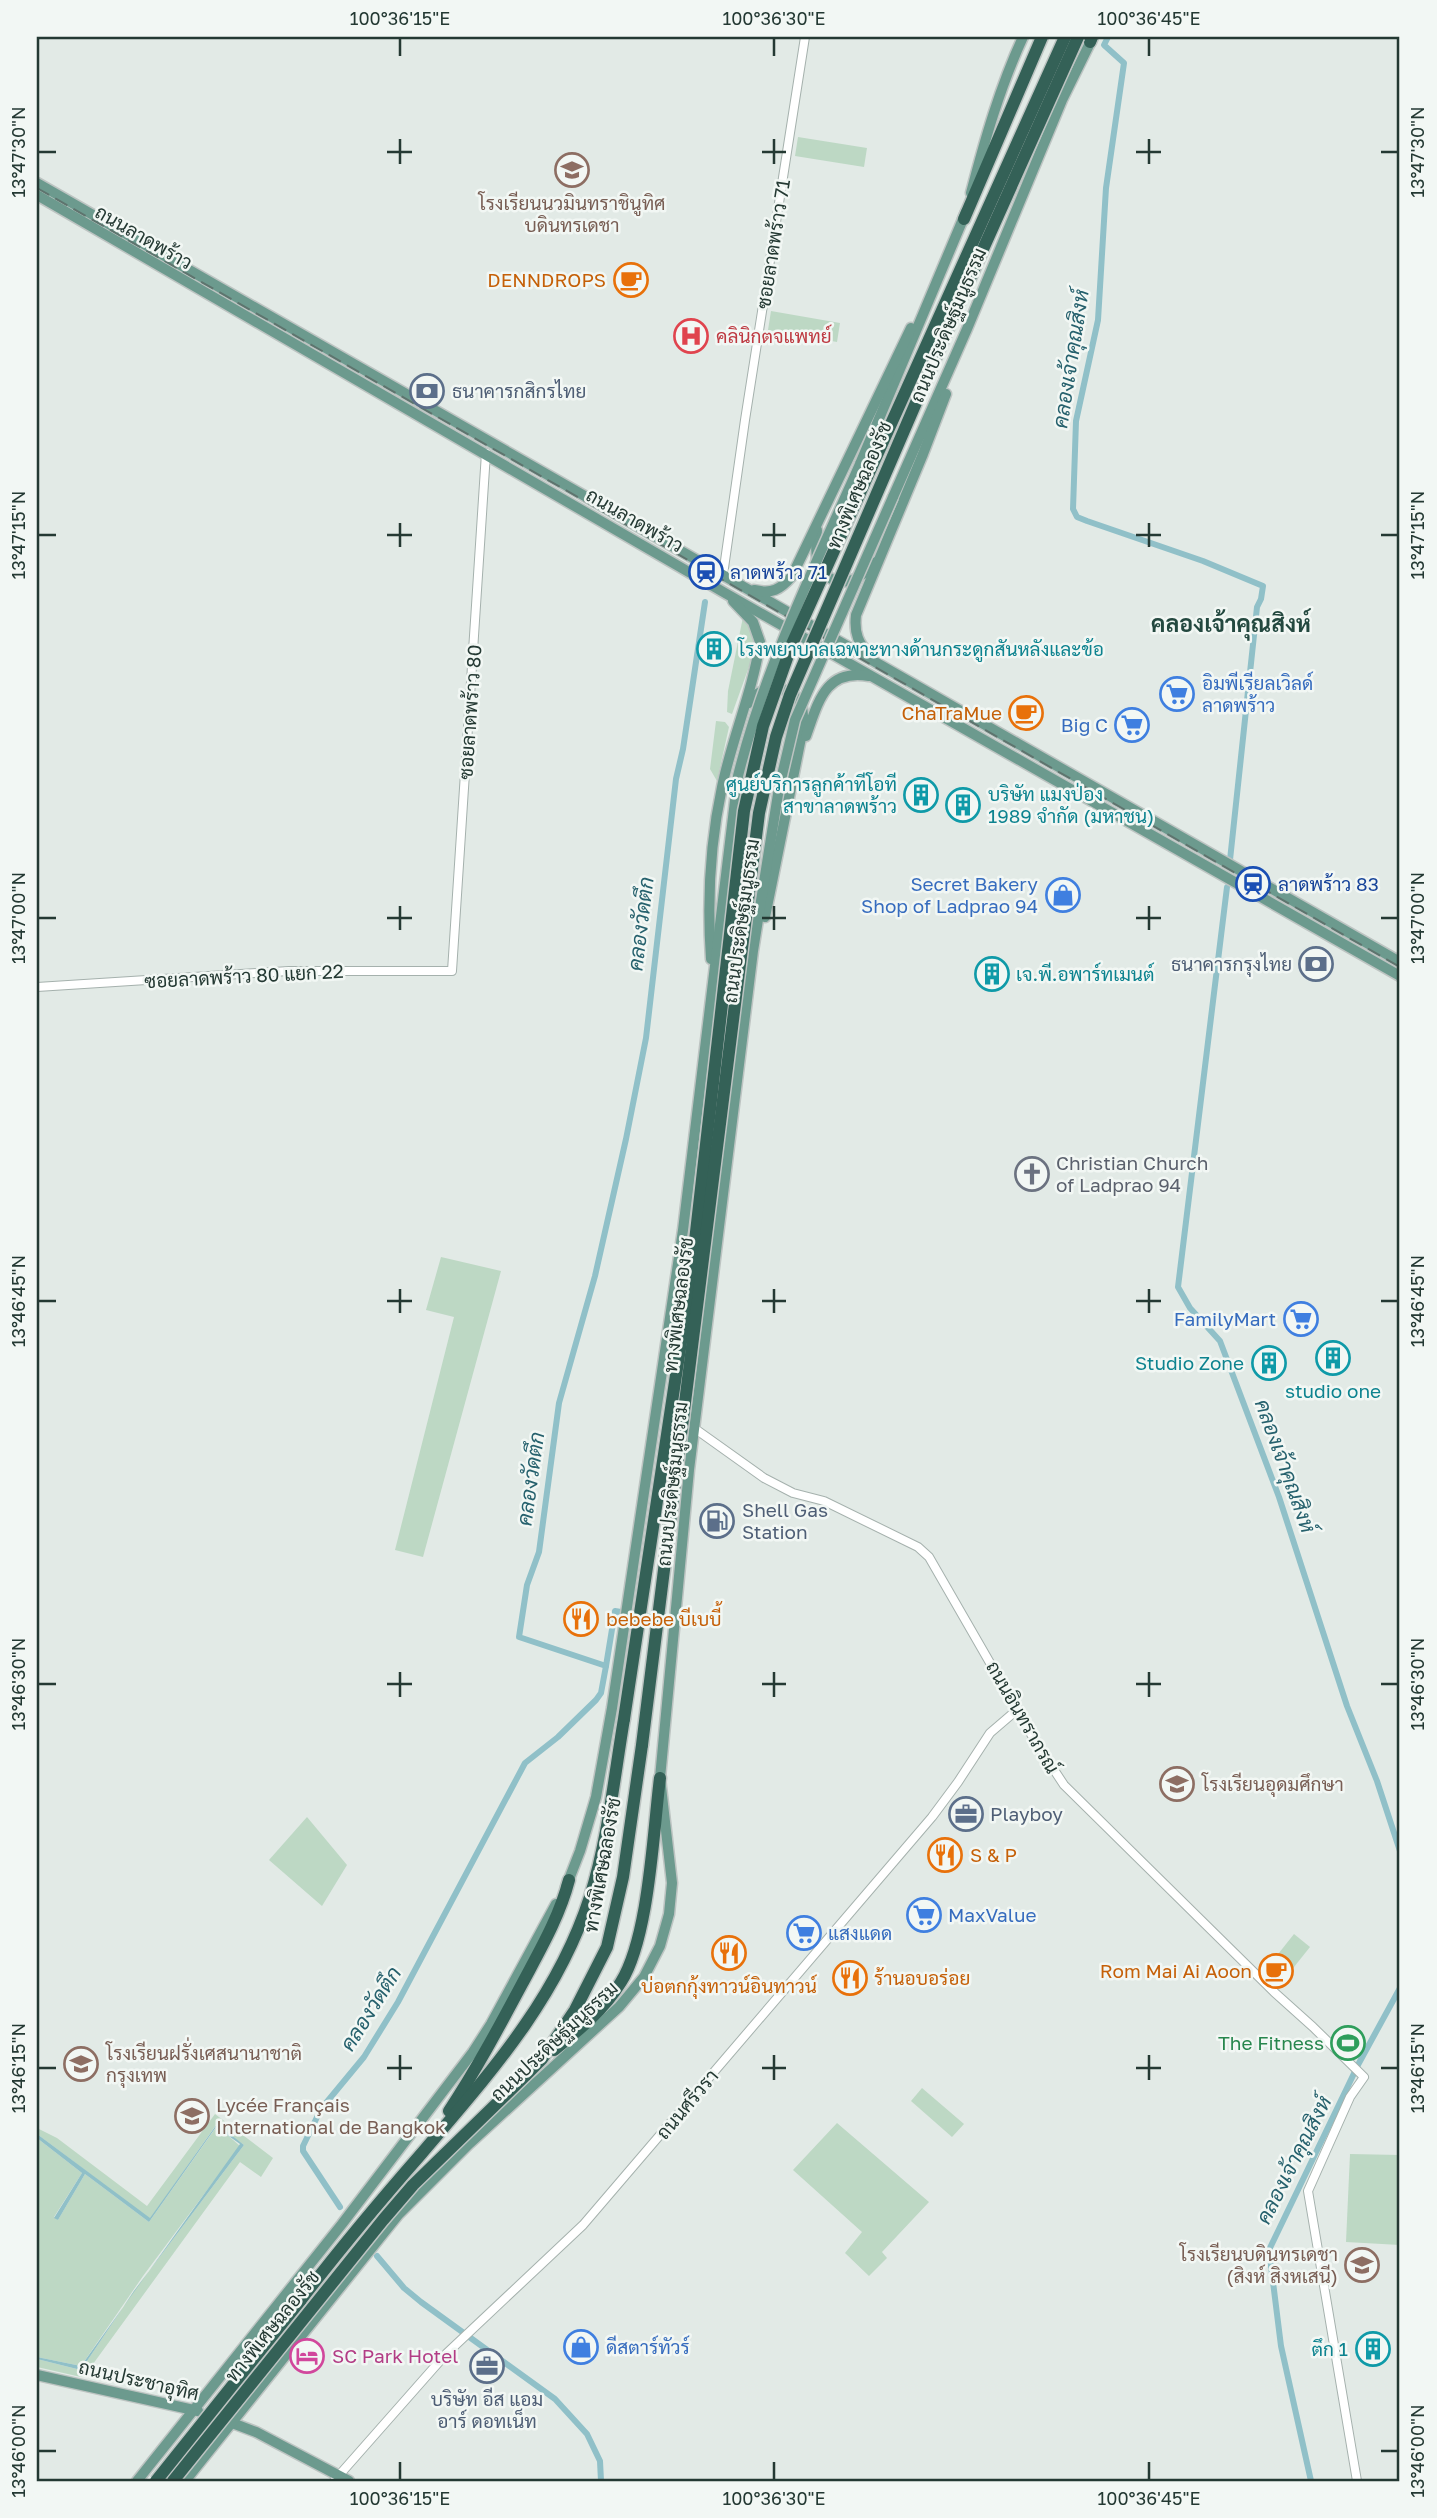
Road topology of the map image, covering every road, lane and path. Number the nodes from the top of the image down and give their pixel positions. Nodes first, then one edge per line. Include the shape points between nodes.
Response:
1 (805, 37) edge
2 (1023, 37) edge
3 (1065, 37) edge
4 (1042, 38) edge
5 (1088, 38) edge
6 (37, 183) edge
7 (37, 195) edge
8 (964, 219) junction
9 (927, 302) junction
10 (967, 329) junction
11 (356, 372) junction
12 (486, 453) junction
13 (817, 525) junction
14 (880, 557) junction
15 (723, 575) junction
16 (736, 583) junction
17 (725, 593) junction
18 (809, 625) junction
19 (826, 634) junction
20 (803, 637) junction
21 (819, 646) junction
22 (884, 667) junction
23 (874, 677) junction
24 (736, 734) junction
25 (796, 765) junction
26 (1400, 962) edge
27 (452, 971) joint
28 (1400, 976) edge
29 (712, 982) junction
30 (37, 988) edge
31 (748, 1000) junction
32 (696, 1414) junction
33 (694, 1428) junction
34 (647, 1472) junction
35 (639, 1524) junction
36 (684, 1530) junction
37 (1018, 1709) junction
38 (660, 1778) junction
39 (569, 1880) junction
40 (542, 2059) junction
41 (438, 2132) junction
42 (234, 2360) junction
43 (37, 2375) edge
44 (266, 2382) junction
45 (194, 2410) junction
46 (233, 2422) junction
47 (165, 2448) junction
48 (194, 2469) junction
49 (341, 2479) edge
50 (137, 2481) edge
51 (156, 2481) edge
52 (173, 2481) edge
53 (185, 2481) edge
54 (1357, 2481) edge

1 - 15 street, ซอยลาดพร้าว 71
2 - 8 main road, ถนนประดิษฐ์มนูธรรม via 986,135
3 - 41 highway, ทางพิเศษฉลองรัช, bridge via 792,644 763,726 744,811 691,1276 657,1517 601,1856 590,1897 552,1984 520,2035
4 - 8 highway
5 - 10 main road, ถนนประดิษฐ์มนูธรรม
5 - 40 highway, ทางพิเศษฉลองรัช, bridge via 967,283 790,695 768,771 623,1877 607,1947 575,2010
6 - 11 main road, ถนนลาดพร้าว
7 - 11 main road, ถนนลาดพร้าว
8 - 9 main road, ถนนประดิษฐ์มนูธรรม
9 - 13 main road via 901,345
9 - 29 main road, ถนนประดิษฐ์มนูธรรม, bridge via 751,727 738,776
10 - 14 main road
10 - 31 main road, ถนนประดิษฐ์มนูธรรม, bridge via 796,720 779,788
11 - 12 main road, ถนนลาดพร้าว
11 - 15 main road, ถนนลาดพร้าว
12 - 17 main road, ถนนลาดพร้าว
12 - 27 street, ซอยลาดพร้าว 80
13 - 14 main road via 818,564 830,578 851,582
13 - 16 main road via 792,576 779,589 764,592
14 - 22 main road via 855,626 859,643
15 - 16 main road, ถนนลาดพร้าว
16 - 18 main road, ถนนลาดพร้าว
17 - 20 main road, ถนนลาดพร้าว
17 - 24 main road via 753,622 760,642
18 - 19 main road, ถนนลาดพร้าว
18 - 20 main road
19 - 21 main road
19 - 22 main road, ถนนลาดพร้าว
20 - 21 main road, ถนนลาดพร้าว
21 - 23 main road, ถนนลาดพร้าว
22 - 26 main road, ถนนลาดพร้าว
23 - 25 main road via 843,676 828,686
23 - 28 main road, ถนนลาดพร้าว
24 - 25 main road via 755,693 763,689 789,692 803,709
24 - 29 main road via 712,855
25 - 31 main road
27 - 30 street, ซอยลาดพร้าว 80 แยก 22 via 289,971
29 - 34 main road, ถนนประดิษฐ์มนูธรรม via 683,1230
31 - 32 main road, ถนนประดิษฐ์มนูธรรม
32 - 33 main road, ถนนประดิษฐ์มนูธรรม
32 - 34 main road via 680,1490 671,1496 654,1495
33 - 36 main road, ถนนประดิษฐ์มนูธรรม
33 - 37 street, ถนนอินทราภรณ์ via 764,1478 793,1493 824,1501 923,1550
34 - 35 main road, ถนนประดิษฐ์มนูธรรม
35 - 36 main road via 651,1514 663,1512 674,1514
35 - 39 main road, ถนนประดิษฐ์มนูธรรม via 596,1797
36 - 38 main road, ถนนประดิษฐ์มนูธรรม
37 - 49 street, ถนนศรีวรา via 990,1733 932,1817 583,2225 466,2334
37 - 54 street, ถนนอินทราภรณ์ via 1064,1785 1361,2075 1308,2191
38 - 40 highway via 638,1937 628,1966 598,2012
38 - 44 main road, ถนนประดิษฐ์มนูธรรม via 671,1899 660,1946 644,1977 619,2007 419,2193
39 - 41 highway via 545,1941
39 - 42 main road, ถนนประดิษฐ์มนูธรรม via 472,2052
40 - 52 highway, ทางพิเศษฉลองรัช, bridge via 413,2185
41 - 51 highway, ทางพิเศษฉลองรัช, bridge
42 - 44 main road via 233,2378 240,2387 254,2388
42 - 45 main road, ถนนประดิษฐ์มนูธรรม
43 - 45 main road, ถนนประชาอุทิศ
44 - 46 main road, ถนนประดิษฐ์มนูธรรม
45 - 46 main road, ถนนประชาอุทิศ
45 - 47 main road, ถนนประดิษฐ์มนูธรรม
46 - 48 main road, ถนนประดิษฐ์มนูธรรม
46 - 49 main road, ถนนประชาอุทิศ
47 - 48 main road via 186,2444 194,2451
47 - 50 main road, ถนนประดิษฐ์มนูธรรม
48 - 53 main road, ถนนประดิษฐ์มนูธรรม

